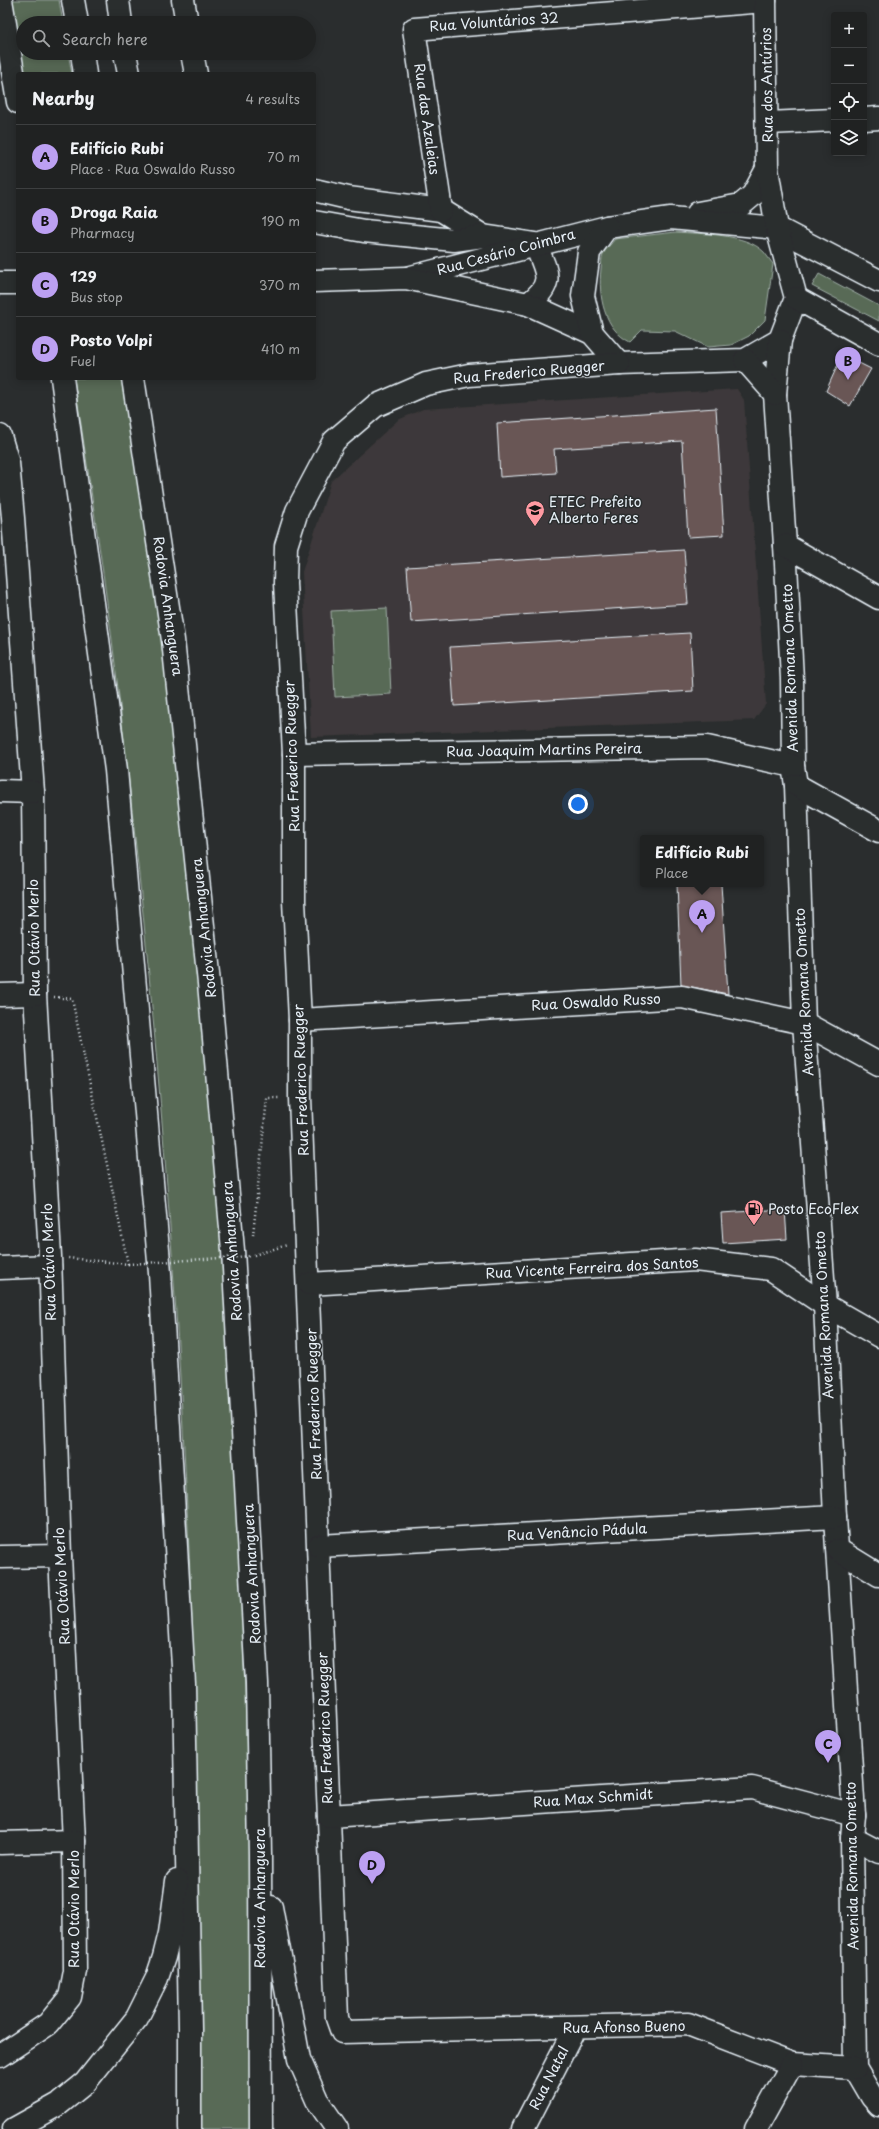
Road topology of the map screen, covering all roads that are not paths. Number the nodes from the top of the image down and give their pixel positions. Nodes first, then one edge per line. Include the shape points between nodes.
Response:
1 (1, 0) edge
2 (73, 0) edge
3 (118, 0) edge
4 (183, 0) edge
5 (765, 1) edge
6 (76, 16) edge
7 (120, 16) edge
8 (186, 16) edge
9 (414, 29) joint
10 (83, 60) edge
11 (126, 60) edge
12 (193, 60) edge
13 (85, 72) edge
14 (129, 72) edge
15 (196, 72) edge
16 (16, 90) edge
17 (879, 118) edge
18 (867, 119) edge
19 (831, 120) edge
20 (768, 123) junction
21 (767, 169) junction
22 (316, 190) edge
23 (440, 210) junction
24 (671, 218) junction
25 (316, 222) edge
26 (607, 227) junction
27 (777, 228) junction
28 (484, 236) junction
29 (535, 244) junction
30 (406, 278) junction
31 (316, 281) edge
32 (879, 281) edge
33 (0, 283) edge
34 (16, 283) edge
35 (796, 298) junction
36 (528, 304) junction
37 (592, 333) junction
38 (780, 340) junction
39 (879, 344) edge
40 (744, 360) junction
41 (619, 364) junction
42 (62, 380) edge
43 (133, 380) edge
44 (775, 394) junction
45 (0, 436) edge
46 (7, 518) edge
47 (785, 545) junction
48 (879, 598) edge
49 (294, 754) junction
50 (794, 775) junction
51 (0, 792) edge
52 (33, 792) junction
53 (879, 831) edge
54 (35, 994) junction
55 (0, 995) edge
56 (300, 1020) junction
57 (804, 1023) junction
58 (879, 1064) edge
59 (50, 1261) junction
60 (0, 1268) edge
61 (309, 1284) junction
62 (825, 1305) junction
63 (879, 1336) edge
64 (835, 1517) junction
65 (319, 1546) junction
66 (838, 1550) junction
67 (60, 1556) junction
68 (0, 1557) edge
69 (879, 1575) edge
70 (184, 1684) junction
71 (854, 1815) junction
72 (328, 1816) junction
73 (852, 1838) junction
74 (74, 1841) junction
75 (0, 1843) edge
76 (879, 1852) edge
77 (260, 1854) junction
78 (575, 2028) junction
79 (342, 2032) joint
80 (0, 2056) edge
81 (792, 2064) junction
82 (855, 2068) junction
83 (879, 2105) edge
84 (14, 2129) edge
85 (190, 2129) edge
86 (261, 2129) edge
87 (337, 2129) edge
88 (523, 2129) edge
89 (756, 2129) edge

1 - 16 main road
2 - 6 main road
3 - 7 main road
4 - 8 main road
5 - 9 main road, Rua Voluntários 32
5 - 20 main road, Rua dos Antúrios
9 - 23 main road, Rua das Azaleias
10 - 13 main road
11 - 14 main road
12 - 15 main road
17 - 18 main road
19 - 20 main road
20 - 21 main road, Rua dos Antúrios
21 - 24 main road, Rua dos Antúrios via 753,195 741,204
21 - 27 main road, Rua dos Antúrios
22 - 23 main road via 348,198
23 - 28 main road
24 - 26 main road, Rua Cesário Coimbra
24 - 27 main road
25 - 28 main road via 364,231 454,240
26 - 29 main road, Rua Cesário Coimbra
26 - 37 main road via 589,252 583,296
27 - 32 main road
27 - 35 main road, Rua dos Antúrios
28 - 29 main road
29 - 30 main road, Rua Cesário Coimbra
29 - 36 main road via 546,270 546,285 541,294
30 - 31 main road
30 - 36 main road
33 - 34 main road
35 - 38 main road, Avenida Romana Ometto
35 - 39 main road
36 - 37 main road
37 - 41 main road
38 - 40 main road
38 - 44 main road, Avenida Romana Ometto
40 - 41 main road, Rua Frederico Ruegger
40 - 44 main road
41 - 49 main road, Rua Frederico Ruegger via 469,375 426,384 374,406 334,441 297,511 286,546 285,583
42 - 70 main road via 116,770 154,1184
43 - 77 main road, Rodovia Anhanguera via 174,648 210,983 233,1250 257,1683
44 - 47 main road, Avenida Romana Ometto
45 - 46 main road, Rua Otávio Merlo via 8,463
46 - 52 main road, Rua Otávio Merlo
47 - 48 main road
47 - 50 main road, Avenida Romana Ometto
49 - 50 main road, Rua Joaquim Martins Pereira via 707,747
49 - 56 main road, Rua Frederico Ruegger via 294,901
50 - 53 main road, Rua Joaquim Martins Pereira
50 - 57 main road, Avenida Romana Ometto
51 - 52 main road
52 - 54 main road, Rua Otávio Merlo
54 - 55 main road
54 - 59 main road, Rua Otávio Merlo
56 - 57 main road, Rua Oswaldo Russo via 682,997
56 - 61 main road, Rua Frederico Ruegger via 300,1098
57 - 58 main road, Rua Oswaldo Russo
57 - 62 main road, Avenida Romana Ometto
59 - 60 main road
59 - 67 main road, Rua Otávio Merlo
61 - 62 main road, Rua Vicente Ferreira dos Santos via 695,1260 772,1269
61 - 65 main road, Rua Frederico Ruegger
62 - 63 main road, Rua Vicente Ferreira dos Santos
62 - 64 main road, Avenida Romana Ometto
64 - 65 main road, Rua Venâncio Pádula
64 - 66 main road, Avenida Romana Ometto
65 - 72 main road, Rua Frederico Ruegger
66 - 69 main road
66 - 71 main road, Avenida Romana Ometto
67 - 68 main road
67 - 74 main road, Rua Otávio Merlo
70 - 84 main road via 179,1860 170,1933 157,1978 137,2018 85,2083 59,2104
70 - 85 main road
71 - 72 main road, Rua Max Schmidt via 752,1788
71 - 73 main road, Avenida Romana Ometto
72 - 79 main road, Rua Frederico Ruegger via 337,2018
73 - 76 main road
73 - 82 main road, Avenida Romana Ometto
74 - 75 main road
74 - 80 main road, Rua Otávio Merlo via 75,1971 70,1997 48,2024
77 - 86 main road, Rodovia Anhanguera
77 - 87 main road via 299,2059 317,2100
78 - 79 main road, Rua Afonso Bueno
78 - 81 main road, Rua Afonso Bueno via 688,2024
78 - 88 main road, Rua Natal
81 - 82 main road, Rua Afonso Bueno
81 - 89 main road
82 - 83 main road

